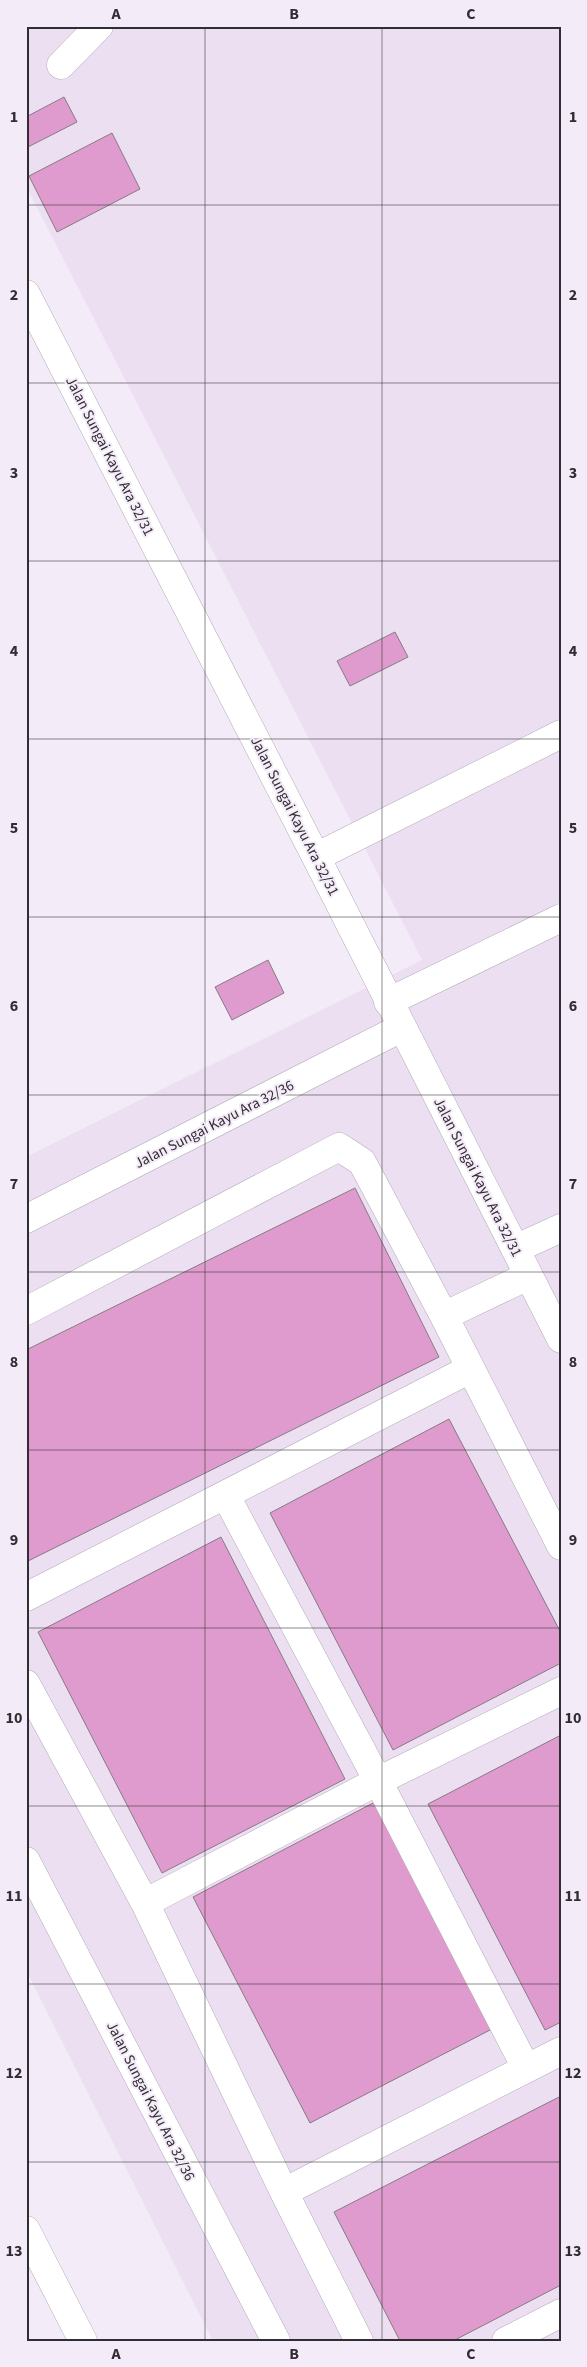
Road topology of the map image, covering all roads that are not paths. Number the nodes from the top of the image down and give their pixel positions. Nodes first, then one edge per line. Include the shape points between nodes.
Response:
1 (99, 26) edge
2 (61, 65) dead end
3 (26, 294) edge
4 (561, 734) edge
5 (316, 857) junction
6 (561, 918) edge
7 (388, 1002) junction
8 (402, 1028) junction
9 (26, 1219) edge
10 (561, 1228) edge
11 (515, 1249) junction
12 (528, 1276) junction
13 (26, 1311) edge
14 (444, 1316) junction
15 (561, 1339) edge
16 (470, 1369) junction
17 (226, 1496) junction
18 (561, 1546) edge
19 (26, 1597) edge
20 (26, 1684) edge
21 (561, 1691) edge
22 (378, 1781) junction
23 (26, 1861) edge
24 (145, 1903) junction
25 (561, 2050) edge
26 (526, 2068) junction
27 (284, 2192) junction
28 (26, 2230) edge
29 (561, 2313) edge
30 (83, 2341) edge
31 (276, 2341) edge
32 (359, 2341) edge
33 (506, 2341) edge

1 - 2 street
3 - 5 street, Jalan Sungai Kayu Ara 32/31
4 - 5 street
5 - 7 street, Jalan Sungai Kayu Ara 32/31
6 - 7 street
7 - 8 street, Jalan Sungai Kayu Ara 32/31
8 - 9 street, Jalan Sungai Kayu Ara 32/36
8 - 11 street, Jalan Sungai Kayu Ara 32/31
10 - 11 street
11 - 12 street, Jalan Sungai Kayu Ara 32/31
12 - 14 street
12 - 15 street, Jalan Sungai Kayu Ara 32/31
13 - 14 street via 338,1148 362,1162
14 - 16 street
16 - 17 street
16 - 18 street
17 - 19 street
17 - 22 street
20 - 24 street
21 - 22 street
22 - 24 street
22 - 26 street
23 - 31 street, Jalan Sungai Kayu Ara 32/36
24 - 27 street
25 - 26 street
26 - 27 street
27 - 32 street
28 - 30 street
29 - 33 street

